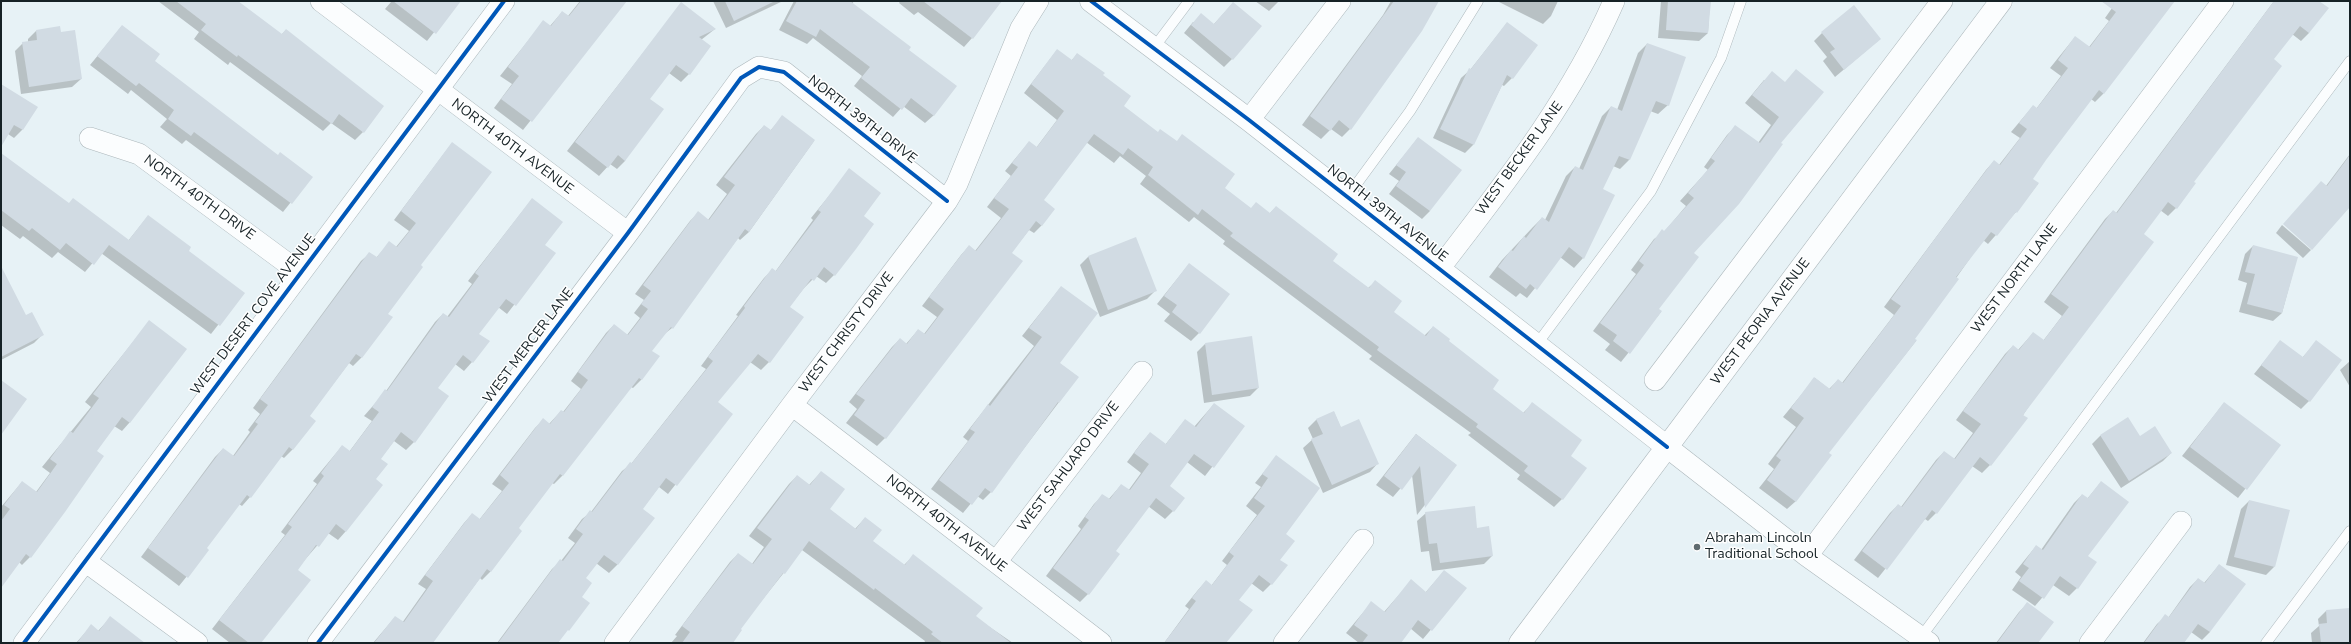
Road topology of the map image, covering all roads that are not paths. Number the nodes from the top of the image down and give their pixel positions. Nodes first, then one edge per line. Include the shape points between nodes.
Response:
1 (321, 1) edge
2 (504, 1) edge
3 (1038, 1) edge
4 (1091, 1) edge
5 (1189, 1) edge
6 (1340, 1) edge
7 (1478, 1) edge
8 (1614, 1) edge
9 (1741, 1) edge
10 (1942, 1) edge
11 (2002, 1) edge
12 (2223, 1) edge
13 (1153, 49) junction
14 (2350, 61) edge
15 (759, 67) joint
16 (437, 90) junction
17 (1249, 120) junction
18 (90, 138) dead end
19 (1347, 197) junction
20 (947, 201) junction
21 (628, 233) junction
22 (1439, 268) junction
23 (299, 272) junction
24 (1537, 344) junction
25 (1142, 372) dead end
26 (1655, 380) dead end
27 (792, 405) junction
28 (1667, 447) junction
29 (2181, 522) dead end
30 (2350, 531) edge
31 (1363, 540) dead end
32 (1807, 556) junction
33 (85, 561) junction
34 (996, 562) junction
35 (1925, 640) edge
36 (24, 643) edge
37 (197, 643) edge
38 (318, 643) edge
39 (615, 643) edge
40 (1101, 643) edge
41 (1284, 643) edge
42 (1520, 643) edge
43 (2090, 643) edge
44 (2266, 643) edge

1 - 16 street, NORTH 40TH AVENUE
2 - 16 street, WEST DESERT COVE AVENUE
3 - 20 street, WEST CHRISTY DRIVE via 1021,28 957,184
4 - 13 main road, NORTH 39TH AVENUE
5 - 13 lane
6 - 17 street
7 - 19 lane via 1410,111
8 - 22 street, WEST BECKER LANE via 1566,95 1526,156
9 - 24 lane via 1721,58 1651,192
10 - 26 street
11 - 28 main road, WEST PEORIA AVENUE
12 - 32 street, WEST NORTH LANE
13 - 17 main road, NORTH 39TH AVENUE
14 - 35 lane
15 - 20 street, NORTH 39TH DRIVE via 784,72
15 - 21 street, WEST MERCER LANE via 741,78
16 - 21 street, NORTH 40TH AVENUE
16 - 23 street, WEST DESERT COVE AVENUE
17 - 19 main road, NORTH 39TH AVENUE
18 - 23 street, NORTH 40TH DRIVE via 139,154
19 - 22 main road, NORTH 39TH AVENUE
20 - 27 street, WEST CHRISTY DRIVE
21 - 38 street, WEST MERCER LANE
22 - 24 main road, NORTH 39TH AVENUE
23 - 33 street, WEST DESERT COVE AVENUE
24 - 28 main road, NORTH 39TH AVENUE
25 - 34 street, WEST SAHUARO DRIVE
27 - 34 street, NORTH 40TH AVENUE
27 - 39 street, WEST CHRISTY DRIVE
28 - 32 street, NORTH 39TH AVENUE
28 - 42 main road, WEST PEORIA AVENUE
29 - 43 street
30 - 44 lane
31 - 41 street
32 - 35 street, NORTH 39TH AVENUE
33 - 36 street, WEST DESERT COVE AVENUE
33 - 37 street
34 - 40 street, NORTH 40TH AVENUE

